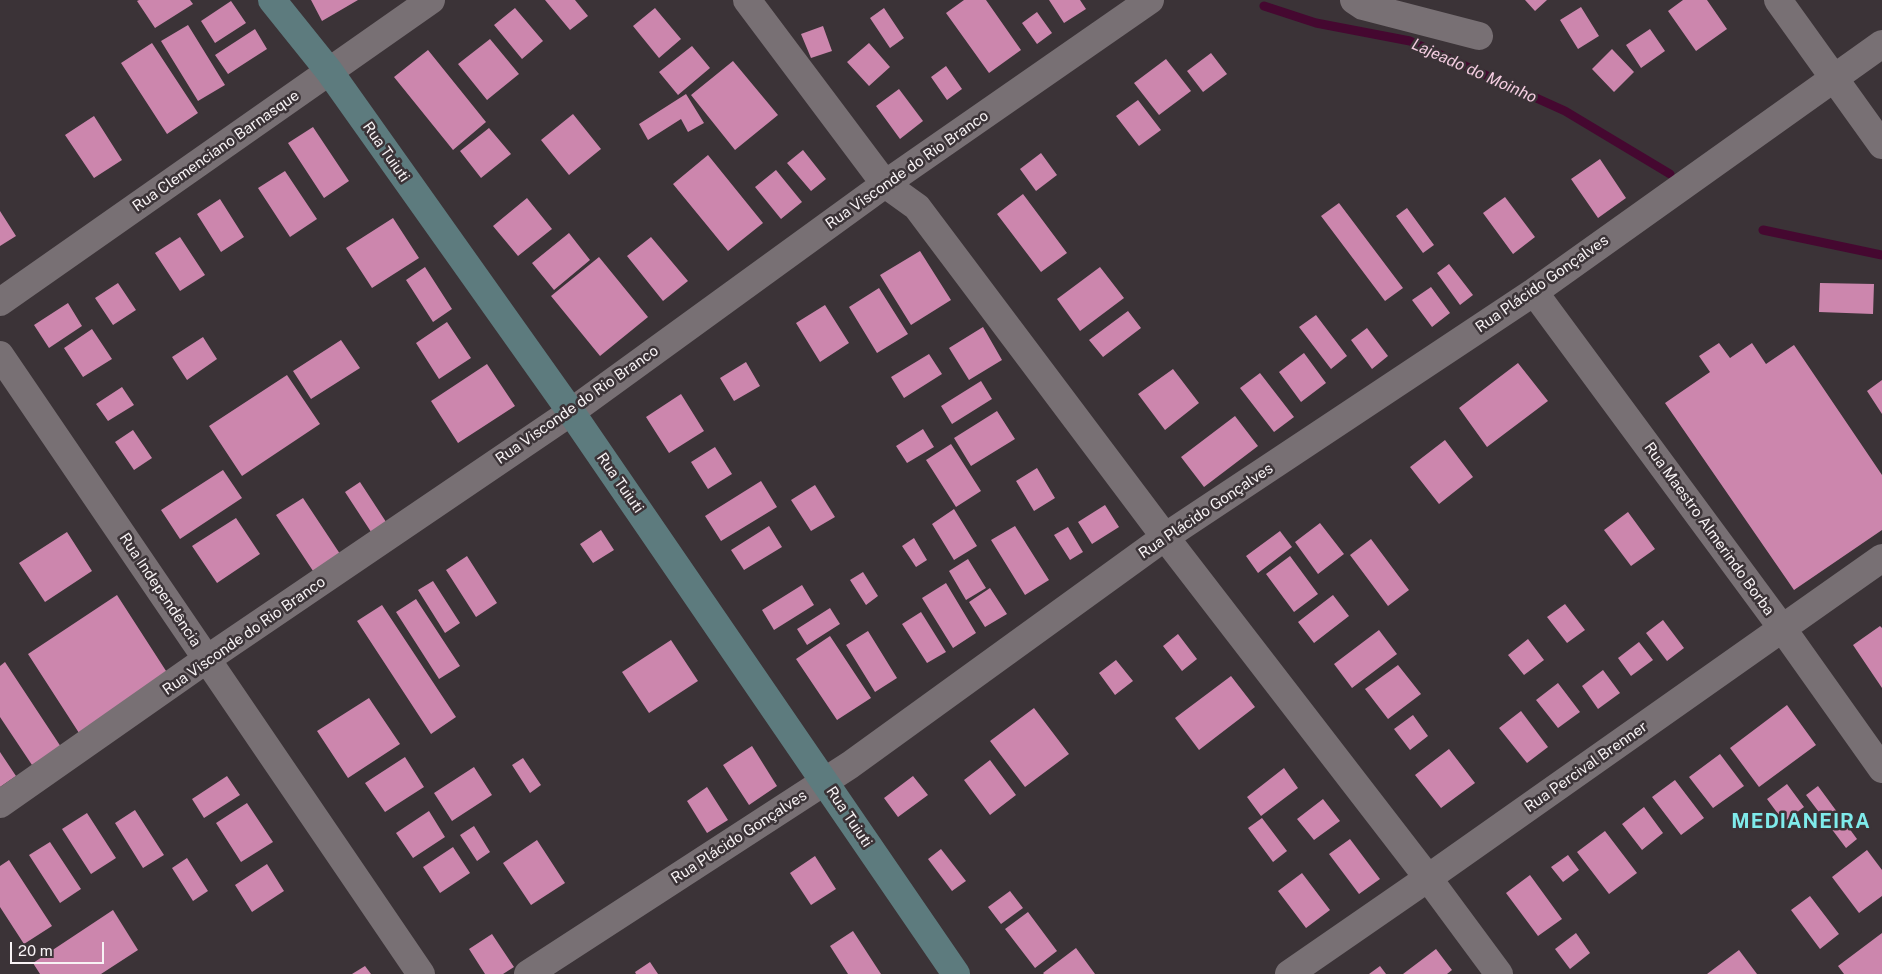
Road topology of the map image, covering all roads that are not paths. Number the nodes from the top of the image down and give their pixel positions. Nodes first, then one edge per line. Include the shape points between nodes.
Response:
1 (272, 0) edge
2 (432, 0) edge
3 (747, 0) edge
4 (1150, 0) edge
5 (1354, 0) edge
6 (1778, 0) edge
7 (1479, 36) dead end
8 (1882, 44) edge
9 (329, 71) junction
10 (1834, 77) junction
11 (1882, 145) edge
12 (885, 184) junction
13 (1534, 292) junction
14 (0, 302) edge
15 (0, 355) edge
16 (571, 412) junction
17 (1165, 537) junction
18 (1882, 558) edge
19 (1782, 628) junction
20 (207, 660) junction
21 (1882, 769) edge
22 (825, 781) junction
23 (0, 804) edge
24 (1428, 878) junction
25 (421, 974) edge
26 (528, 974) edge
27 (956, 974) edge
28 (1289, 974) edge
29 (1499, 974) edge

1 - 9 main road, Rua Tuiuti
2 - 9 street, Rua Clemenciano Barnasque
3 - 12 street
4 - 12 street, Rua Visconde do Rio Branco
5 - 7 street via 1363,6
6 - 10 street
8 - 10 street, Rua Plácido Gonçalves
9 - 14 street, Rua Clemenciano Barnasque
9 - 16 main road, Rua Tuiuti
10 - 11 street
10 - 13 street, Rua Plácido Gonçalves
12 - 16 street, Rua Visconde do Rio Branco
12 - 17 street via 917,207
13 - 17 street, Rua Plácido Gonçalves
13 - 19 street, Rua Maestro Almerindo Borba
15 - 20 street, Rua Independência
16 - 20 street, Rua Visconde do Rio Branco
16 - 22 main road, Rua Tuiuti
17 - 22 street, Rua Plácido Gonçalves
17 - 24 street
18 - 19 street, Rua Percival Brenner
19 - 21 street, Rua Maestro Almerindo Borba
19 - 24 street, Rua Percival Brenner
20 - 23 street, Rua Visconde do Rio Branco
20 - 25 street, Rua Independência
22 - 26 street, Rua Plácido Gonçalves
22 - 27 main road, Rua Tuiuti
24 - 28 street, Rua Percival Brenner
24 - 29 street

